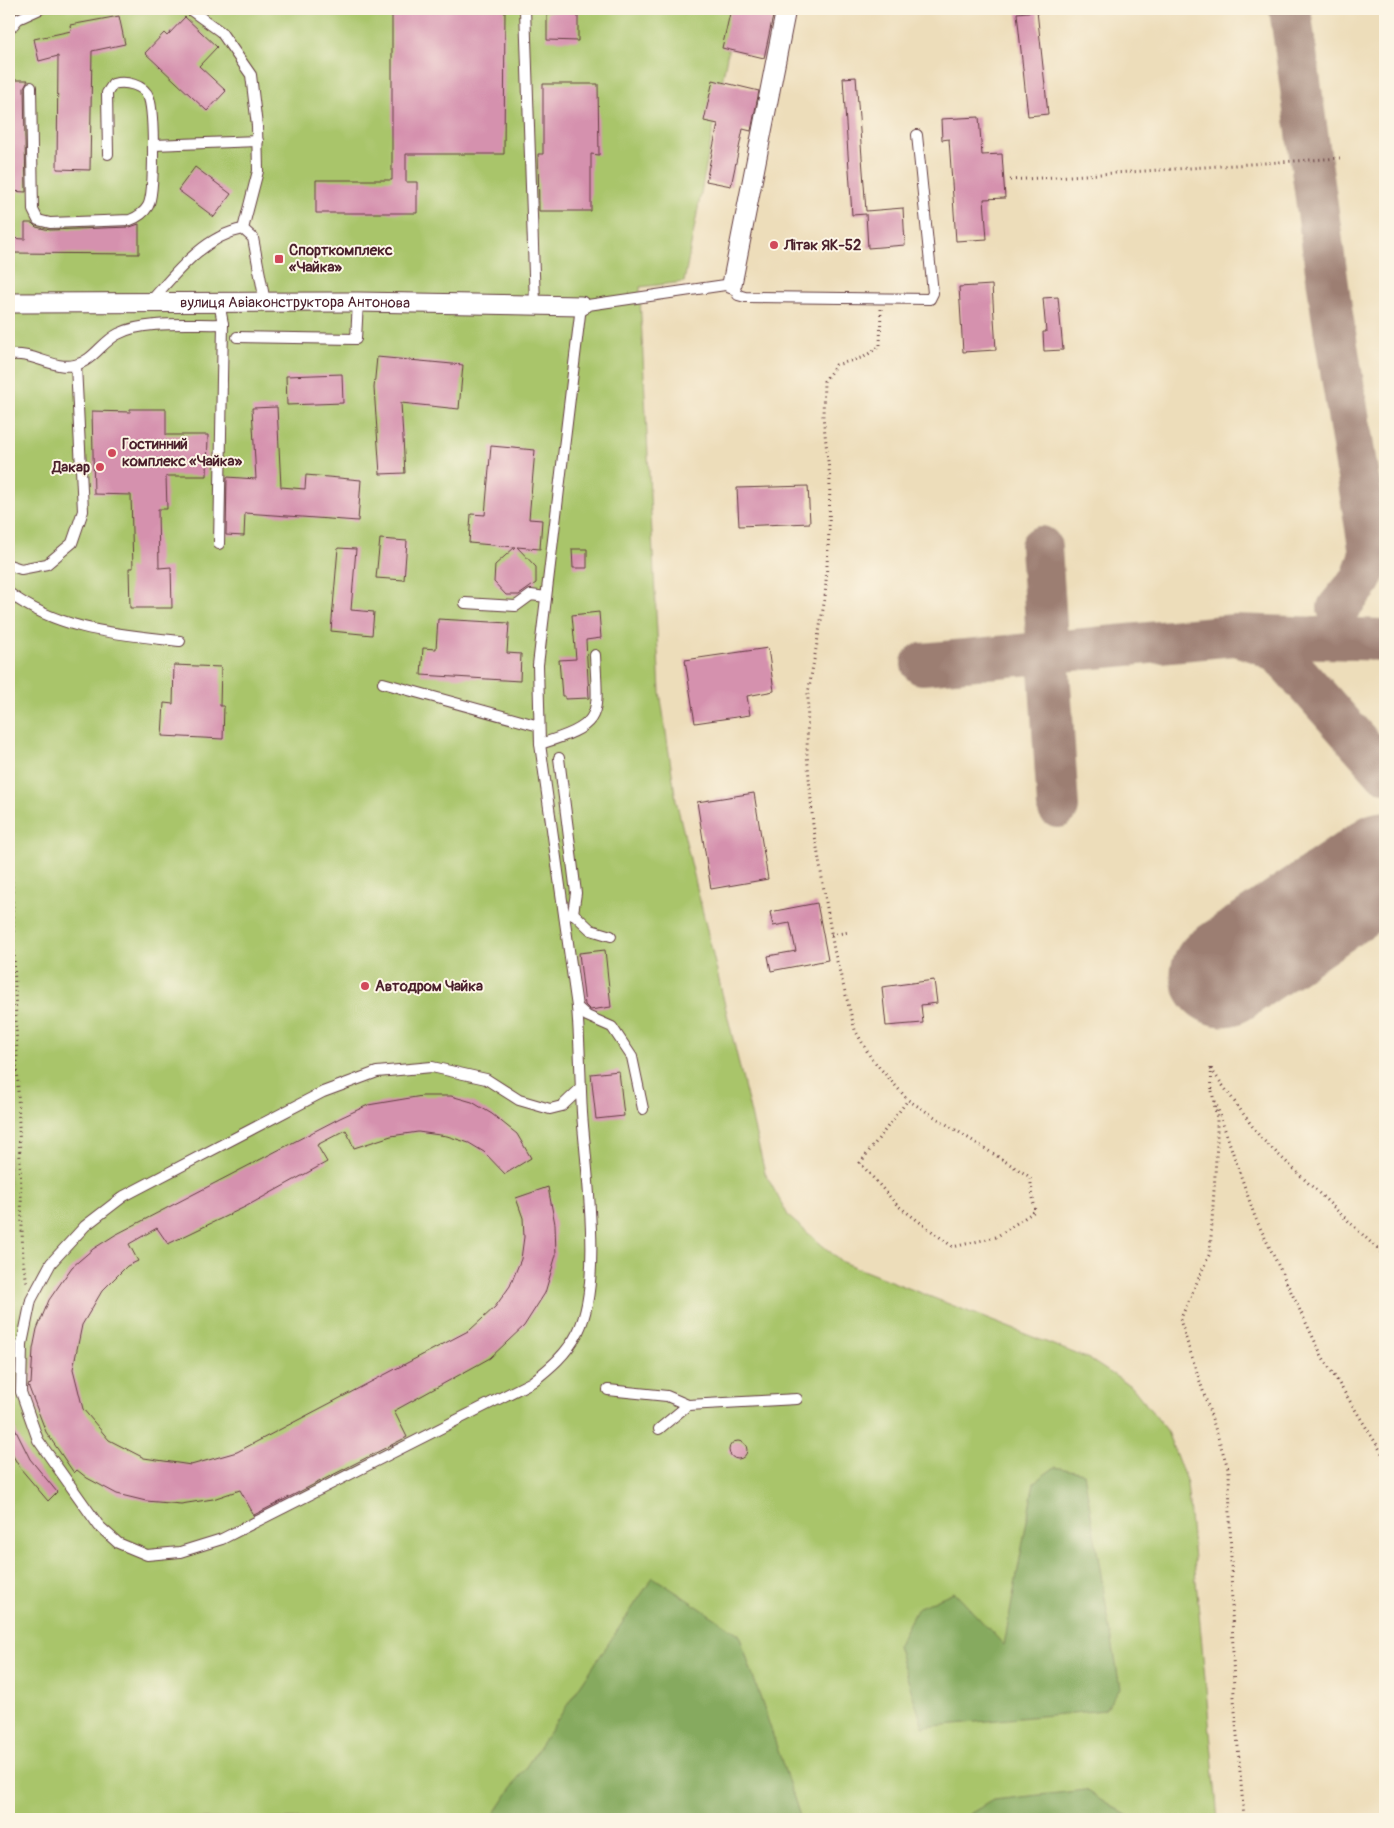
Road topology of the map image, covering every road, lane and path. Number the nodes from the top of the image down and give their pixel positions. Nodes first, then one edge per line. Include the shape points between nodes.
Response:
1 (40, 9) edge
2 (189, 9) edge
3 (525, 9) edge
4 (786, 9) edge
5 (9, 30) edge
6 (31, 87) dead end
7 (917, 135) dead end
8 (258, 141) junction
9 (154, 145) junction
10 (108, 154) dead end
11 (1340, 158) dead end
12 (1010, 180) dead end
13 (243, 229) junction
14 (732, 284) junction
15 (881, 300) junction
16 (150, 302) junction
17 (219, 302) junction
18 (265, 302) junction
19 (358, 302) junction
20 (9, 303) edge
21 (535, 304) junction
22 (581, 306) junction
23 (223, 324) junction
24 (237, 337) dead end
25 (9, 355) edge
26 (76, 365) junction
27 (219, 544) dead end
28 (9, 566) edge
29 (9, 593) edge
30 (546, 597) junction
31 (465, 603) dead end
32 (180, 641) dead end
33 (595, 655) dead end
34 (383, 683) dead end
35 (539, 726) junction
36 (540, 744) junction
37 (559, 758) dead end
38 (9, 781) edge
39 (569, 914) junction
40 (849, 932) dead end
41 (831, 935) junction
42 (611, 936) dead end
43 (577, 1007) junction
44 (580, 1089) junction
45 (1212, 1091) junction
46 (908, 1100) junction
47 (643, 1109) dead end
48 (1385, 1256) edge
49 (31, 1300) junction
50 (608, 1390) dead end
51 (797, 1399) dead end
52 (688, 1405) junction
53 (659, 1430) dead end
54 (1385, 1458) edge
55 (1244, 1819) edge

1 - 5 lane via 18,20
2 - 8 lane via 221,32 252,75
3 - 21 lane
4 - 14 street
6 - 9 lane via 33,210 38,220 50,223 139,217 149,205
7 - 15 lane via 933,293 926,301
8 - 9 lane
8 - 13 lane via 258,170
9 - 10 lane via 149,97 139,87 124,81 113,84 107,93
11 - 12 path
13 - 16 lane via 228,232 188,260
13 - 18 lane via 253,238
14 - 15 lane via 738,295 745,297
14 - 22 lane
15 - 41 path via 880,346 864,357 836,365 824,381 823,416 830,478 829,532 825,598 808,694 807,754 813,824
16 - 17 street, вулиця Авіаконструктора Антонова
16 - 20 street, вулиця Авіаконструктора Антонова
17 - 18 street, вулиця Авіаконструктора Антонова
17 - 23 lane
18 - 19 street, вулиця Авіаконструктора Антонова
19 - 21 street, вулиця Авіаконструктора Антонова
19 - 24 lane via 356,340
21 - 22 street, вулиця Авіаконструктора Антонова
22 - 30 lane
23 - 26 lane via 129,329
23 - 27 lane
25 - 26 lane via 38,357 59,366
26 - 28 lane via 83,511 72,543 47,564 21,569
29 - 32 lane via 29,608 69,625
30 - 31 lane via 531,595 516,606
30 - 35 lane via 538,665
33 - 36 lane via 597,703 592,718 574,733
34 - 35 lane
35 - 36 lane
36 - 39 lane
37 - 39 lane via 576,893
38 - 49 path via 23,1262
39 - 42 lane via 592,930
39 - 43 lane
40 - 41 path
41 - 46 path via 855,1030 871,1058
43 - 44 lane
43 - 47 lane via 587,1016 612,1027 632,1057
44 - 49 lane via 562,1106 550,1109 518,1100 486,1079 432,1067 377,1072 323,1092 124,1196 85,1226 51,1263
44 - 49 lane via 591,1251 588,1301 578,1332 559,1360 532,1382 222,1539 180,1552 147,1555 118,1543 99,1526 38,1440 21,1392 22,1344
45 - 48 path via 1211,1068 1260,1137
45 - 54 path via 1260,1226 1322,1356
45 - 55 path via 1217,1143 1210,1253 1180,1320 1229,1471 1234,1699
46 - 46 path via 860,1163 897,1205 953,1247 996,1237 1035,1211 1030,1177
50 - 52 lane via 667,1396
51 - 52 lane
52 - 53 lane

